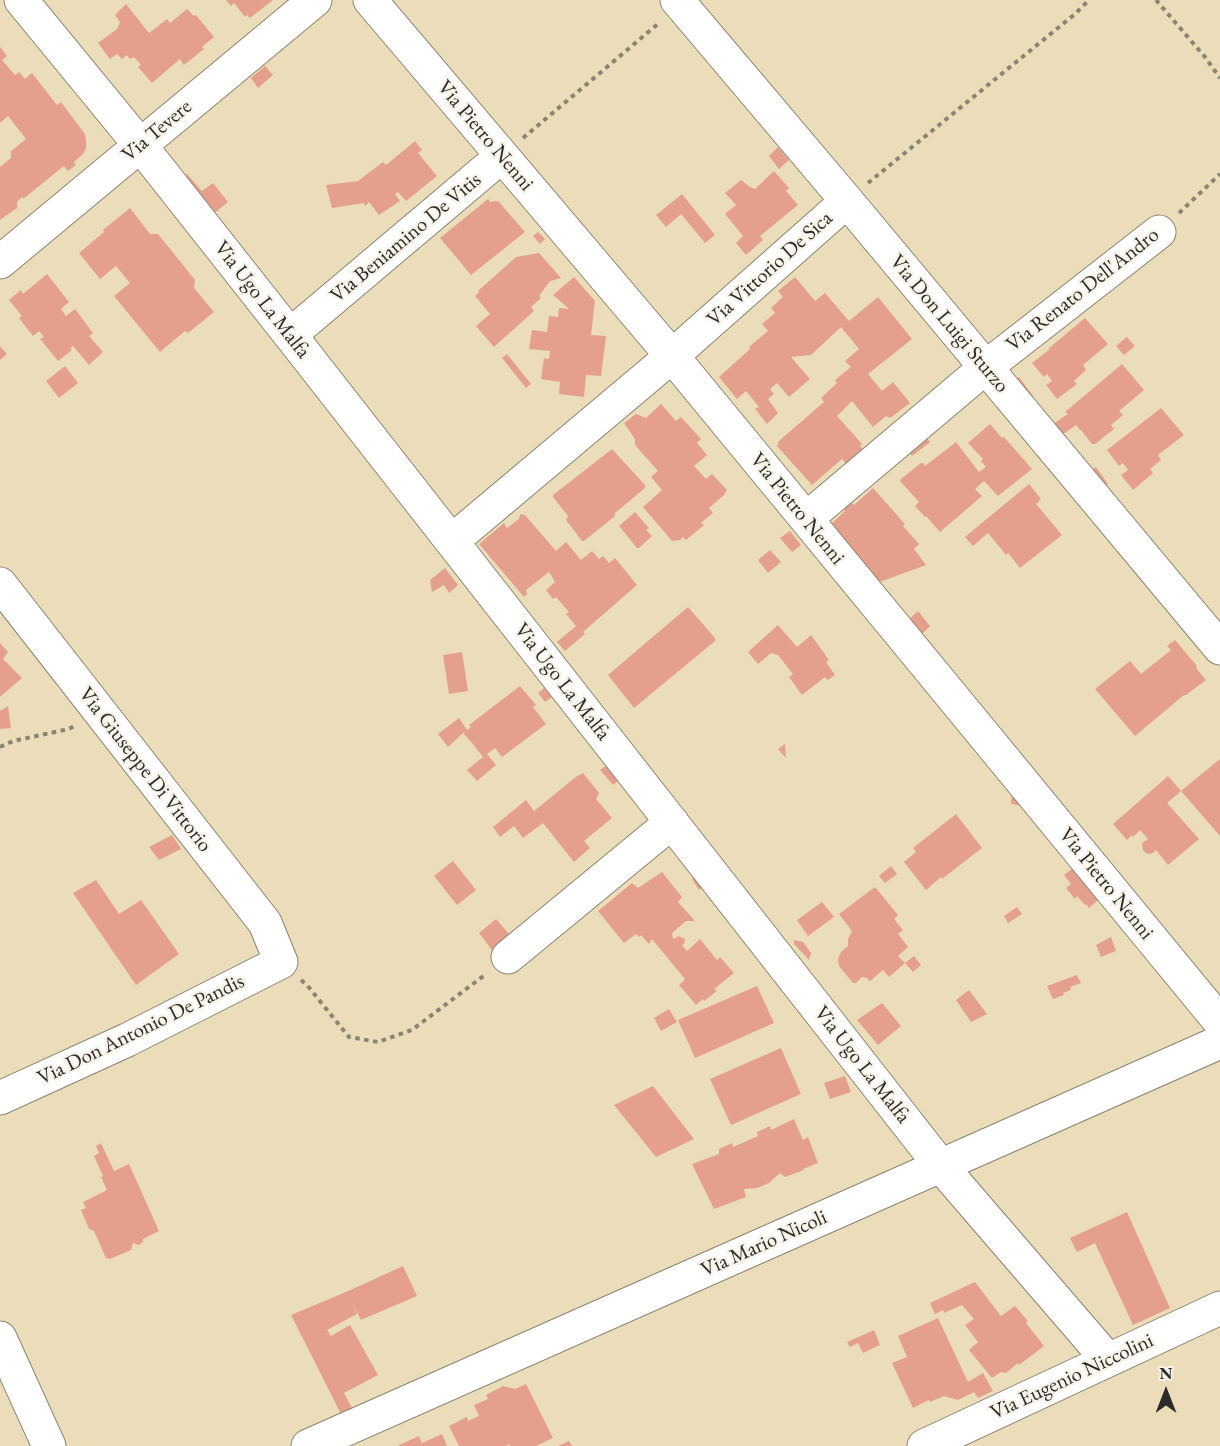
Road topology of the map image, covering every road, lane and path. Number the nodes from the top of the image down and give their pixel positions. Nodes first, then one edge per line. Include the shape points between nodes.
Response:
1 (21, 0) edge
2 (315, 0) edge
3 (370, 0) edge
4 (1089, 0) edge
5 (1156, 0) edge
6 (679, 2) edge
7 (1220, 78) edge
8 (140, 145) junction
9 (502, 156) junction
10 (1220, 174) edge
11 (847, 201) junction
12 (1159, 231) joint
13 (0, 262) edge
14 (290, 335) junction
15 (672, 356) junction
16 (986, 368) junction
17 (806, 519) junction
18 (452, 541) junction
19 (0, 584) edge
20 (1220, 648) edge
21 (102, 714) junction
22 (0, 747) edge
23 (672, 822) junction
24 (508, 957) joint
25 (280, 962) junction
26 (1220, 1022) edge
27 (1220, 1042) edge
28 (0, 1098) edge
29 (940, 1165) junction
30 (1220, 1308) edge
31 (0, 1338) edge
32 (1108, 1360) junction
33 (49, 1446) edge
34 (308, 1446) edge
35 (924, 1446) edge

1 - 8 street, Via Ugo La Malfa
2 - 8 street, Via Tevere
3 - 9 street, Via Pietro Nenni
4 - 11 path, Via Vittorio De Sica
5 - 7 path
6 - 9 path, Via Beniamino De Vitis
6 - 11 street, Via Don Luigi Sturzo
8 - 13 street, Via Tevere
8 - 14 street, Via Ugo La Malfa
9 - 14 street, Via Beniamino De Vitis
9 - 15 street, Via Pietro Nenni
10 - 12 path, Via Renato Dell'Andro
11 - 15 street, Via Vittorio De Sica
11 - 16 street, Via Don Luigi Sturzo
12 - 16 street, Via Renato Dell'Andro
14 - 18 street, Via Ugo La Malfa
15 - 17 street, Via Pietro Nenni
15 - 18 street, Via Vittorio De Sica
16 - 17 street, Via Renato Dell'Andro
16 - 20 street, Via Don Luigi Sturzo
17 - 26 street, Via Pietro Nenni
18 - 23 street, Via Ugo La Malfa
19 - 21 street, Via Giuseppe Di Vittorio
21 - 22 path via 69,729
21 - 25 street, Via Giuseppe Di Vittorio via 265,923
23 - 24 street
23 - 29 street, Via Ugo La Malfa
24 - 25 path via 412,1030 378,1042 349,1037 307,985
25 - 28 street, Via Don Antonio De Pandis via 127,1040
27 - 29 street, Via Mario Nicoli
29 - 32 street, Via Ugo La Malfa
29 - 34 street, Via Mario Nicoli
30 - 32 street, Via Eugenio Niccolini
31 - 33 street
32 - 35 street, Via Eugenio Niccolini

